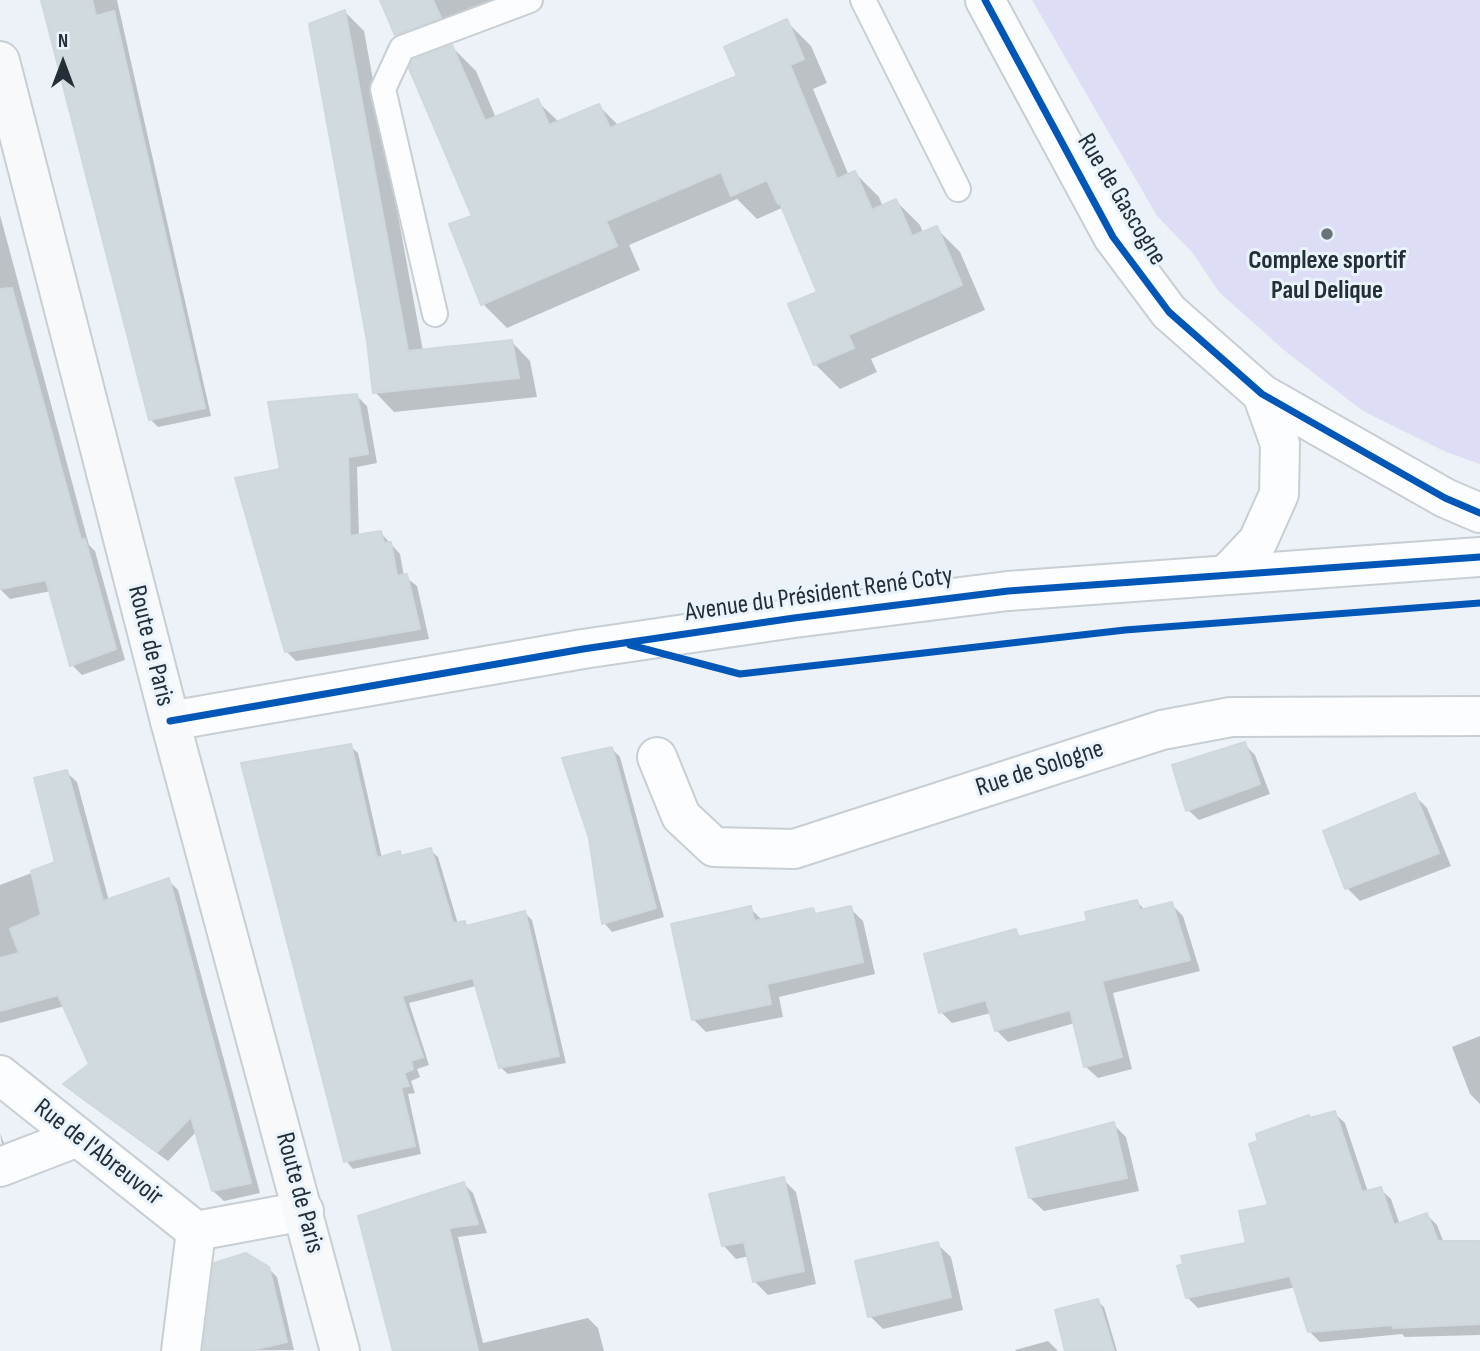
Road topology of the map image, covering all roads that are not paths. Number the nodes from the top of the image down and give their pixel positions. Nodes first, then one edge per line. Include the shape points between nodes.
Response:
1 (530, 0) edge
2 (863, 0) edge
3 (985, 0) edge
4 (0, 61) edge
5 (958, 189) dead end
6 (435, 314) dead end
7 (1262, 394) junction
8 (1480, 513) edge
9 (1480, 557) edge
10 (1226, 575) junction
11 (1480, 716) edge
12 (170, 721) junction
13 (657, 757) dead end
14 (0, 1075) edge
15 (78, 1136) junction
16 (0, 1167) edge
17 (304, 1211) junction
18 (196, 1231) junction
19 (181, 1351) edge
20 (340, 1351) edge

1 - 6 lane via 402,48 383,89
2 - 5 lane
3 - 7 street, Rue de Gascogne via 1113,237 1169,312
4 - 12 main road, Route de Paris
7 - 8 street, Rue de Gascogne via 1445,498
7 - 10 street, Rue de Gascogne via 1280,444 1279,494 1258,541
9 - 10 street, Avenue du Président René Coty
10 - 12 street, Avenue du Président René Coty via 1008,591 794,618 583,649
11 - 13 street, Rue de Sologne via 1231,717 1196,723 794,849 715,847 681,816
12 - 17 main road, Route de Paris
14 - 15 street, Rue de l'Abreuvoir
15 - 16 street
15 - 18 street, Rue de l'Abreuvoir
17 - 18 street
17 - 20 main road, Route de Paris
18 - 19 street

